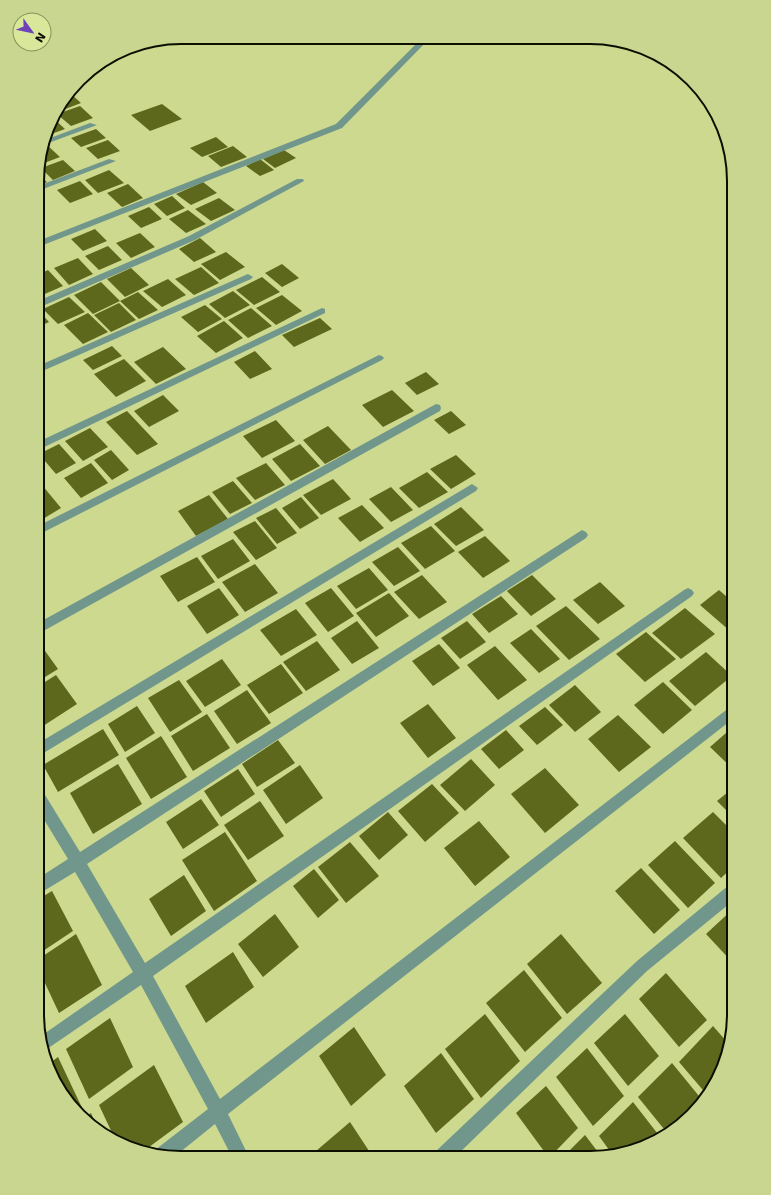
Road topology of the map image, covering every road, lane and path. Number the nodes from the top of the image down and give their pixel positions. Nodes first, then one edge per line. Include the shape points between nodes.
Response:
1 (420, 44) edge
2 (93, 125) dead end
3 (50, 140) edge
4 (112, 161) dead end
5 (300, 181) dead end
6 (44, 187) edge
7 (44, 242) edge
8 (248, 277) dead end
9 (44, 302) edge
10 (322, 310) dead end
11 (379, 358) dead end
12 (44, 367) edge
13 (436, 408) dead end
14 (44, 443) edge
15 (472, 488) dead end
16 (44, 528) edge
17 (582, 535) dead end
18 (688, 593) dead end
19 (44, 626) edge
20 (727, 715) edge
21 (44, 747) edge
22 (44, 806) edge
23 (78, 862) junction
24 (44, 884) edge
25 (727, 896) edge
26 (142, 975) junction
27 (47, 1041) edge
28 (218, 1111) junction
29 (168, 1150) edge
30 (239, 1151) edge
31 (448, 1151) edge

1 - 7 street via 339,126
2 - 3 street
4 - 6 street
5 - 9 street via 192,238
8 - 12 street
10 - 14 street
11 - 16 street
13 - 19 street
15 - 21 street
17 - 23 street
18 - 26 street
20 - 28 street
22 - 23 street
23 - 24 street
23 - 26 street
25 - 31 street via 642,966
26 - 27 street
26 - 28 street
28 - 29 street
28 - 30 street

